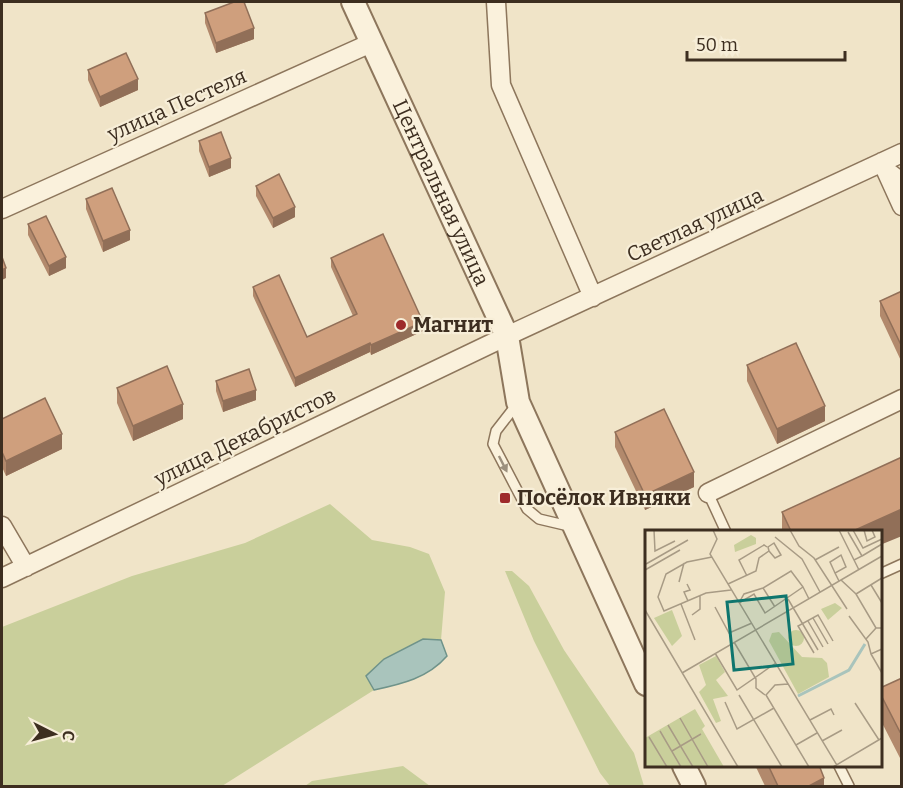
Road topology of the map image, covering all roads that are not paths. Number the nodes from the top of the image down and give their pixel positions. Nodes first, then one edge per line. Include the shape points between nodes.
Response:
1 (352, 2) edge
2 (496, 2) edge
3 (371, 43) junction
4 (902, 153) edge
5 (882, 162) junction
6 (902, 177) edge
7 (902, 206) edge
8 (2, 209) edge
9 (593, 297) junction
10 (507, 336) junction
11 (902, 399) edge
12 (519, 402) junction
13 (708, 493) joint
14 (2, 526) edge
15 (574, 527) junction
16 (726, 530) edge
17 (902, 564) edge
18 (26, 567) junction
19 (882, 572) edge
20 (2, 578) edge
21 (645, 682) edge
22 (685, 767) edge
23 (840, 767) edge
24 (694, 786) edge
25 (849, 786) edge

1 - 3 street, Центральная улица
2 - 9 street via 501,85
3 - 8 street, улица Пестеля
3 - 10 street, Центральная улица
4 - 5 street, Светлая улица
5 - 6 lane
5 - 7 street
5 - 9 street, Светлая улица
9 - 10 street, Светлая улица
10 - 12 street, Центральная улица
10 - 18 street, улица Декабристов
11 - 13 street
12 - 15 street, Центральная улица
12 -> 15 lane via 496,431 493,444 527,509 539,519
13 - 16 lane
14 - 18 street
15 - 21 street, Центральная улица
17 - 19 lane
18 - 20 street, улица Декабристов
22 - 24 street
23 - 25 lane

